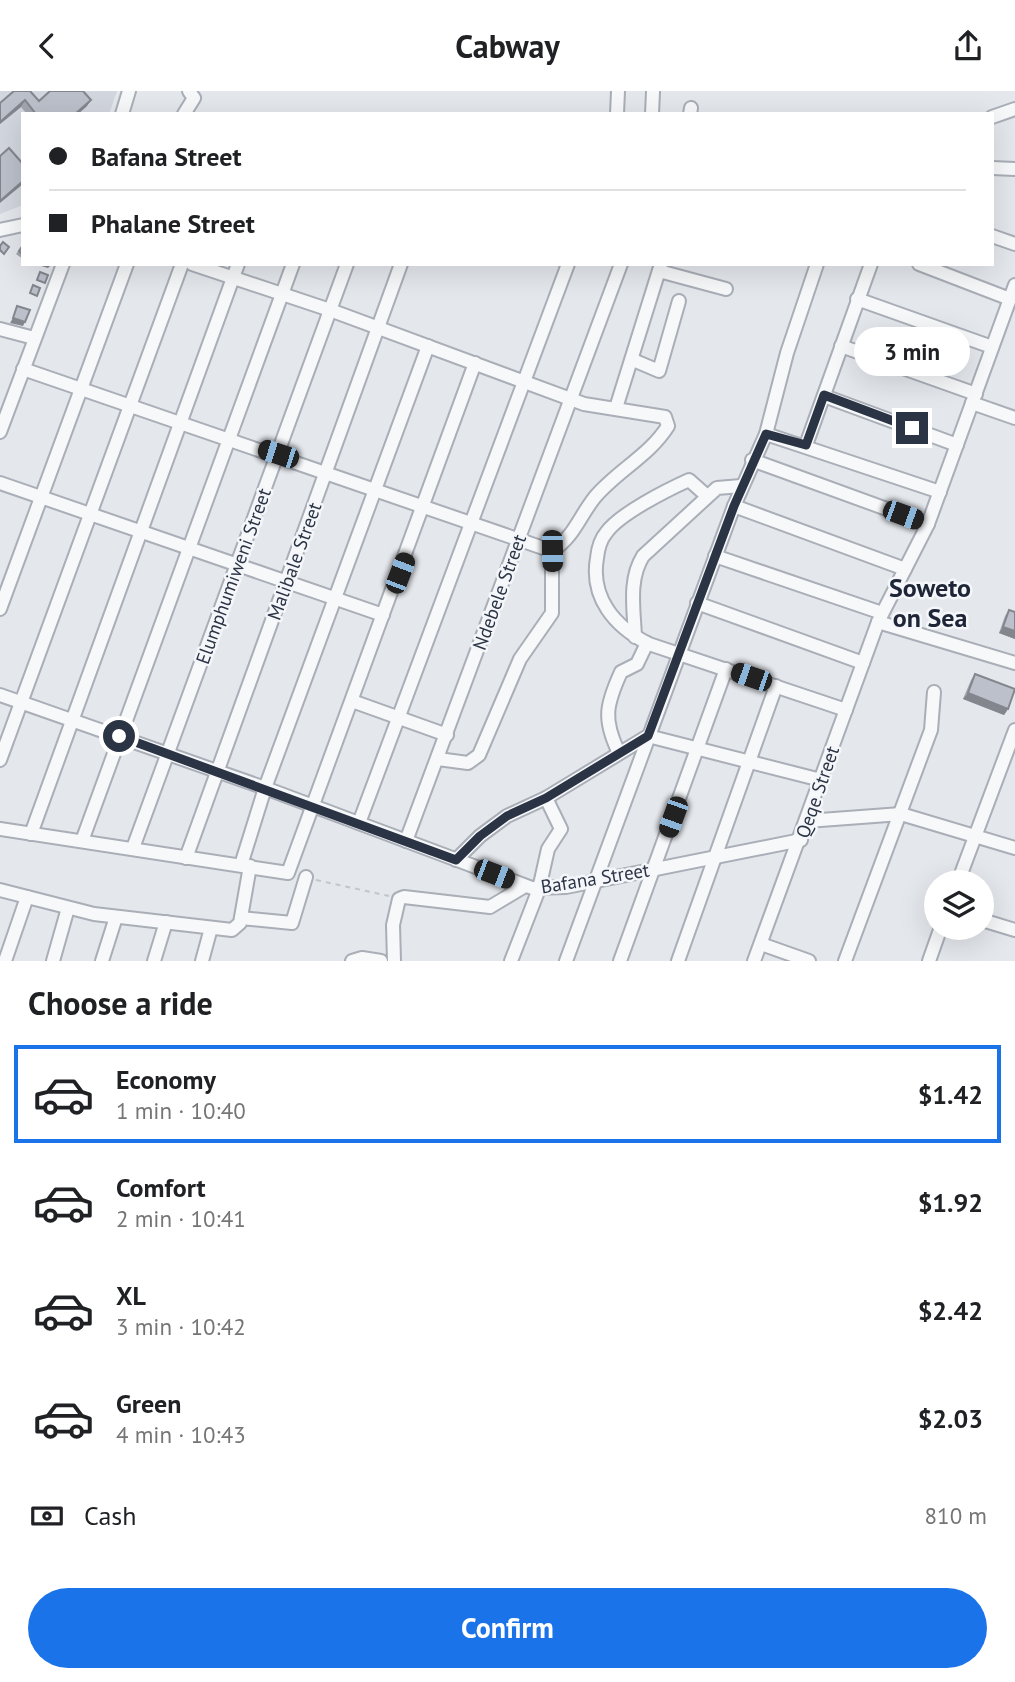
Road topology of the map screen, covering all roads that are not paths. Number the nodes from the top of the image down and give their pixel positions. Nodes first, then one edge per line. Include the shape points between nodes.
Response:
1 (189, 91) edge
2 (618, 91) edge
3 (130, 92) edge
4 (653, 92) edge
5 (1015, 109) edge
6 (123, 112) edge
7 (185, 112) edge
8 (617, 112) edge
9 (652, 112) edge
10 (994, 116) edge
11 (994, 168) edge
12 (1015, 169) edge
13 (21, 225) edge
14 (0, 230) edge
15 (994, 237) edge
16 (1015, 244) edge
17 (62, 266) edge
18 (126, 266) edge
19 (181, 266) edge
20 (198, 266) edge
21 (237, 266) edge
22 (292, 266) edge
23 (346, 266) edge
24 (400, 266) edge
25 (567, 266) edge
26 (620, 266) edge
27 (816, 266) edge
28 (869, 266) edge
29 (924, 266) edge
30 (660, 268) edge
31 (232, 278) junction
32 (1015, 285) edge
33 (726, 289) dead end
34 (281, 295) junction
35 (858, 299) junction
36 (1010, 299) junction
37 (679, 301) dead end
38 (330, 310) junction
39 (0, 328) edge
40 (378, 328) junction
41 (34, 338) junction
42 (428, 346) junction
43 (841, 346) junction
44 (992, 347) junction
45 (633, 361) junction
46 (475, 363) junction
47 (23, 369) junction
48 (526, 382) junction
49 (81, 390) junction
50 (824, 395) junction
51 (571, 399) junction
52 (974, 399) junction
53 (130, 407) junction
54 (616, 408) junction
55 (1015, 418) edge
56 (179, 422) junction
57 (0, 431) edge
58 (766, 434) junction
59 (229, 438) junction
60 (806, 445) junction
61 (957, 445) junction
62 (278, 454) junction
63 (752, 460) junction
64 (326, 472) junction
65 (0, 483) edge
66 (741, 486) junction
67 (374, 491) junction
68 (940, 492) junction
69 (707, 496) junction
70 (41, 499) junction
71 (734, 506) junction
72 (424, 509) junction
73 (90, 514) junction
74 (929, 524) junction
75 (472, 525) junction
76 (139, 530) junction
77 (517, 541) junction
78 (188, 547) junction
79 (552, 551) junction
80 (715, 556) junction
81 (237, 565) junction
82 (905, 569) junction
83 (286, 583) junction
84 (333, 600) junction
85 (697, 603) junction
86 (0, 609) edge
87 (383, 615) junction
88 (880, 617) junction
89 (641, 640) junction
90 (679, 653) junction
91 (863, 663) junction
92 (1015, 663) edge
93 (726, 669) junction
94 (776, 686) junction
95 (934, 692) dead end
96 (0, 695) edge
97 (352, 701) junction
98 (21, 703) junction
99 (846, 710) junction
100 (400, 717) junction
101 (71, 718) junction
102 (1015, 730) edge
103 (447, 735) junction
104 (119, 736) junction
105 (648, 736) junction
106 (698, 747) junction
107 (618, 751) junction
108 (169, 753) junction
109 (438, 759) junction
110 (750, 759) junction
111 (0, 760) edge
112 (217, 771) junction
113 (821, 780) junction
114 (265, 788) junction
115 (546, 798) junction
116 (314, 806) junction
117 (901, 814) junction
118 (807, 821) junction
119 (359, 823) junction
120 (0, 829) edge
121 (31, 834) junction
122 (975, 836) junction
123 (801, 840) junction
124 (82, 841) junction
125 (406, 841) junction
126 (133, 848) junction
127 (1015, 848) edge
128 (717, 856) junction
129 (186, 858) junction
130 (456, 860) junction
131 (245, 866) junction
132 (654, 869) junction
133 (962, 870) edge
134 (306, 877) road end
135 (596, 880) junction
136 (525, 886) junction
137 (539, 889) junction
138 (0, 890) edge
139 (27, 897) junction
140 (68, 908) junction
141 (116, 917) junction
142 (166, 922) junction
143 (239, 923) junction
144 (994, 924) edge
145 (211, 929) junction
146 (1015, 930) edge
147 (936, 940) edge
148 (761, 944) junction
149 (5, 961) edge
150 (53, 961) edge
151 (102, 961) edge
152 (154, 961) edge
153 (202, 961) edge
154 (352, 961) edge
155 (380, 961) edge
156 (394, 961) edge
157 (511, 961) edge
158 (566, 961) edge
159 (620, 961) edge
160 (678, 961) edge
161 (754, 961) edge
162 (809, 961) edge
163 (845, 961) edge
164 (929, 961) edge

1 - 7 street via 194,98
2 - 8 street
3 - 6 street
4 - 9 street
5 - 10 street
11 - 12 street
13 - 14 street
15 - 16 street
17 - 41 street
18 - 49 street
19 - 53 street
20 - 31 street
21 - 31 street
22 - 34 street
23 - 38 street, Elumphumiweni Street
24 - 40 street, Malibale Street
25 - 48 street
26 - 51 street, Ndebele Street
27 - 58 street
28 - 35 street
29 - 36 street
30 - 33 street
30 - 45 street
31 - 34 street
31 - 56 street
32 - 36 street, Qeqe Street
34 - 38 street
34 - 59 street
35 - 43 street
35 - 44 street
36 - 44 street, Qeqe Street
37 - 45 street via 659,371
38 - 40 street
38 - 62 street, Elumphumiweni Street
39 - 41 street
40 - 42 street
40 - 64 street, Malibale Street
41 - 47 street
42 - 46 street
42 - 67 street
43 - 50 street
43 - 52 street
44 - 52 street, Qeqe Street
45 - 54 street
46 - 48 street
46 - 72 street
47 - 49 street
47 - 57 street
48 - 51 street
48 - 75 street
49 - 53 street
49 - 70 street
50 - 60 street
50 - 61 street
51 - 54 street
51 - 77 street, Ndebele Street
52 - 55 street
52 - 61 street, Qeqe Street
53 - 56 street
53 - 73 street
54 - 79 street via 665,417 668,426 660,440 599,493 575,533
56 - 59 street
56 - 76 street
58 - 60 street
58 - 63 street
59 - 62 street
59 - 78 street
60 - 68 street
61 - 68 street, Qeqe Street
62 - 64 street
62 - 81 street, Elumphumiweni Street
63 - 66 street
63 - 74 street
64 - 67 street
64 - 83 street, Malibale Street
65 - 70 street
66 - 69 street via 721,486
66 - 71 street
67 - 72 street
67 - 84 street
68 - 74 street, Qeqe Street
69 - 89 street via 639,562 633,591
69 - 89 street via 692,480 686,481 618,521 603,538 594,572 596,591 604,607
70 - 73 street
70 - 86 street
71 - 80 street
71 - 82 street
72 - 75 street
72 - 87 street
73 - 76 street
73 - 98 street
74 - 82 street, Qeqe Street
75 - 77 street
75 - 100 street
76 - 78 street
76 - 101 street
77 - 79 street
77 - 103 street, Ndebele Street
78 - 81 street
78 - 104 street
79 - 109 street via 552,613 520,659 479,755 468,763
80 - 85 street
80 - 88 street
81 - 83 street
81 - 108 street, Elumphumiweni Street
82 - 88 street, Qeqe Street
83 - 84 street
83 - 112 street, Malibale Street
84 - 87 street
84 - 114 street
85 - 90 street
85 - 91 street
87 - 97 street
88 - 91 street, Qeqe Street
88 - 92 street
89 - 90 street
89 - 107 street via 637,664 621,672 607,716
90 - 93 street
90 - 105 street
91 - 99 street, Qeqe Street
93 - 94 street
93 - 106 street
94 - 99 street
94 - 110 street
95 - 117 street via 931,730
96 - 98 street, Bafana Street
97 - 100 street
97 - 116 street
98 - 101 street, Bafana Street
98 - 111 street
99 - 113 street, Qeqe Street
100 - 103 street
100 - 119 street
101 - 104 street, Bafana Street
101 - 121 street
102 - 122 street
103 - 109 street, Ndebele Street
104 - 108 street, Bafana Street
104 - 124 street
105 - 106 street
105 - 107 street
105 - 135 street
106 - 110 street
106 - 132 street
107 - 115 street
108 - 112 street, Bafana Street
108 - 126 street, Elumphumiweni Street
109 - 125 street, Ndebele Street
110 - 113 street
110 - 128 street
112 - 114 street, Bafana Street
112 - 129 street, Malibale Street
113 - 118 street, Qeqe Street
114 - 116 street, Bafana Street
114 - 131 street
115 - 130 street via 507,816
115 - 137 street via 562,826 548,849
116 - 119 street, Bafana Street
116 - 131 street via 288,873
117 - 118 street
117 - 122 street
117 - 163 street
118 - 123 street, Qeqe Street
119 - 125 street, Bafana Street
120 - 121 street
121 - 124 street
122 - 127 street
122 - 133 street
123 - 128 street, Bafana Street
123 - 148 street, Qeqe Street
124 - 126 street
125 - 130 street, Bafana Street
126 - 129 street
128 - 132 street, Bafana Street
128 - 160 street
129 - 131 street
130 - 136 street, Bafana Street
131 - 143 street
132 - 135 street, Bafana Street
132 - 159 street
134 - 143 street via 292,923
135 - 137 street, Bafana Street
135 - 158 street
136 - 137 street, Bafana Street
136 - 156 street via 490,908 399,899 393,925
137 - 157 street
138 - 139 street
139 - 140 street
139 - 149 street
140 - 141 street
140 - 150 street
141 - 142 street
141 - 151 street
142 - 145 street
142 - 152 street
143 - 145 street via 228,931
144 - 146 street
145 - 153 street
147 - 164 street
148 - 161 street, Qeqe Street
148 - 162 street
154 - 155 street

